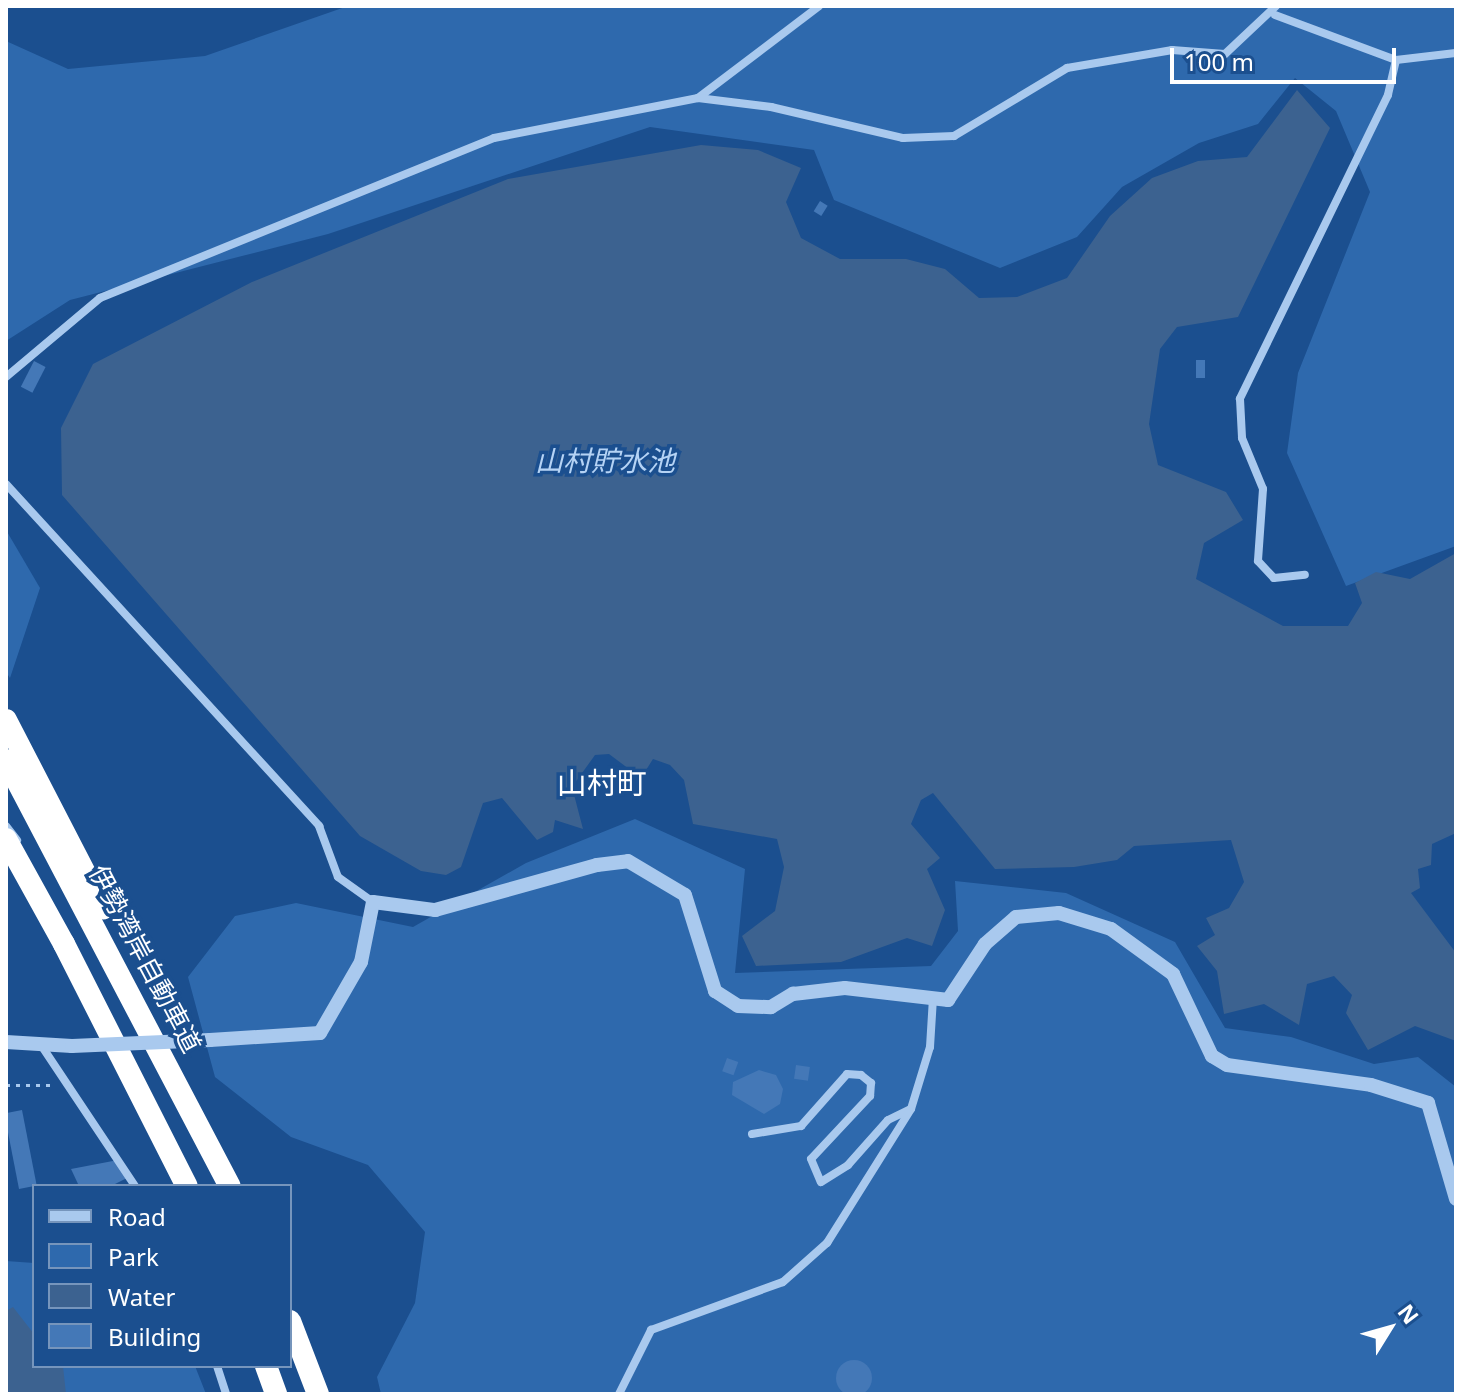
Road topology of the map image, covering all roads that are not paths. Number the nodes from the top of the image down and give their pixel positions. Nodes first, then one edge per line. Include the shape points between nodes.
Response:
1 (819, 6) edge
2 (1275, 10) edge
3 (1456, 53) edge
4 (1396, 60) junction
5 (698, 98) junction
6 (6, 377) edge
7 (6, 484) edge
8 (1305, 575) dead end
9 (6, 720) edge
10 (6, 760) edge
11 (6, 826) edge
12 (6, 839) edge
13 (6, 871) edge
14 (373, 902) junction
15 (102, 921) junction
16 (933, 998) junction
17 (6, 1042) edge
18 (43, 1048) junction
19 (911, 1109) junction
20 (752, 1134) dead end
21 (134, 1184) edge
22 (186, 1184) edge
23 (229, 1184) edge
24 (1456, 1199) edge
25 (292, 1326) edge
26 (218, 1368) edge
27 (267, 1368) edge
28 (226, 1394) edge
29 (276, 1394) edge
30 (318, 1394) edge
31 (619, 1394) edge

1 - 5 street
2 - 4 street
2 - 5 street via 1225,54 1172,50 1067,68 954,136 877,134 771,107
3 - 4 street
4 - 8 street via 1388,95 1240,399 1242,438 1263,489 1258,561 1274,578
5 - 6 street via 646,103 454,150 100,298
7 - 14 street via 319,826 338,877
9 - 15 highway
10 - 15 highway, 伊勢湾岸自動車道
11 - 13 street via 20,855
12 - 22 highway, bridge
14 - 16 street via 435,910 628,861 685,895 715,991 738,1006 771,1007 793,994 845,988
14 - 18 street, bridge via 361,962 320,1033
15 - 23 highway, 伊勢湾岸自動車道
16 - 19 street via 930,1047
16 - 24 street via 948,1000 985,944 1016,917 1059,913 1111,929 1173,974 1212,1056 1227,1065 1371,1085 1428,1103
17 - 18 street
18 - 21 street
19 - 20 street via 888,1120 831,1180 821,1182 811,1159 870,1096 871,1083 861,1075 847,1074 801,1126
19 - 31 street via 875,1176 809,1265 768,1289 651,1330
25 - 30 highway
26 - 28 street
27 - 29 highway

